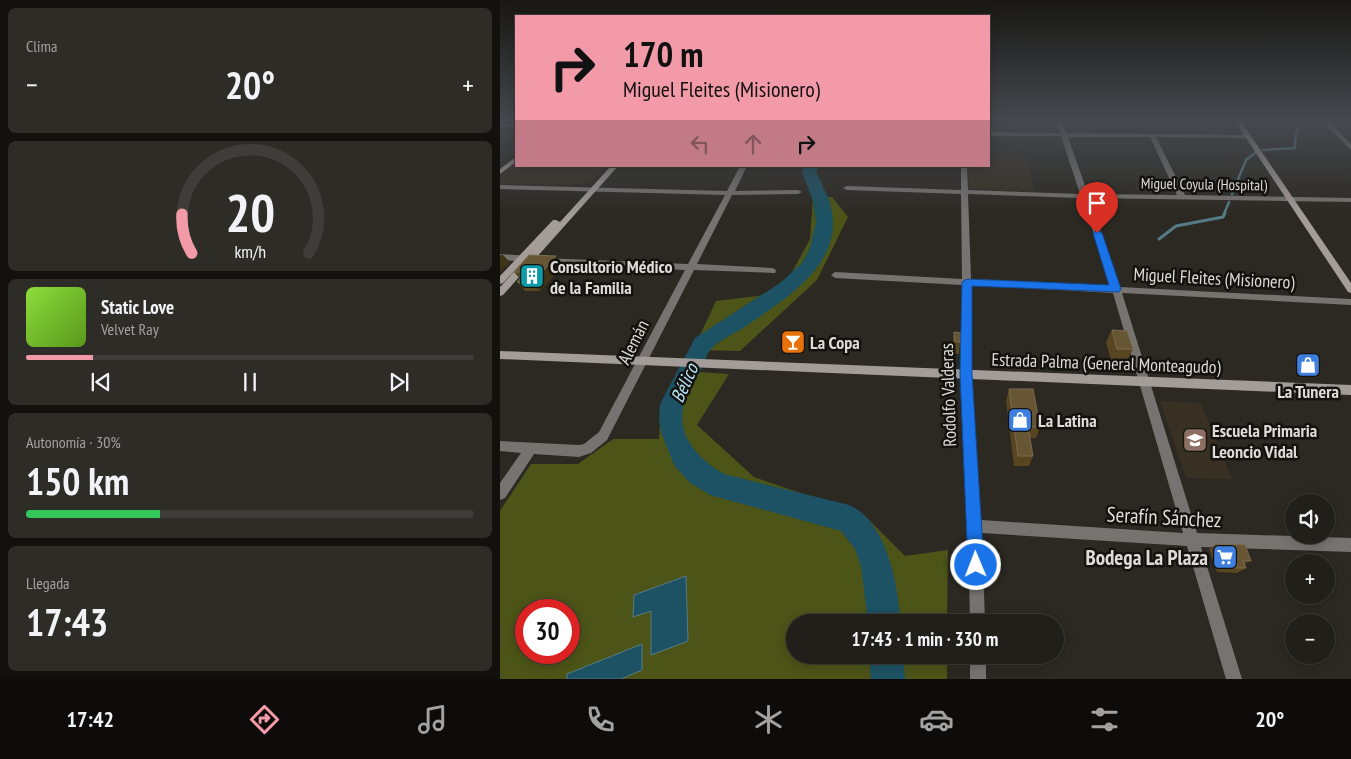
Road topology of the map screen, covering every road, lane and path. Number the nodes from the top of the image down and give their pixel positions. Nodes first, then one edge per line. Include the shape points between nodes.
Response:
1 (1070, 152) edge
2 (1160, 152) edge
3 (1258, 152) edge
4 (515, 160) edge
5 (607, 167) edge
6 (614, 167) edge
7 (743, 167) edge
8 (964, 167) edge
9 (500, 172) edge
10 (500, 187) edge
11 (847, 188) dead end
12 (590, 190) junction
13 (966, 191) junction
14 (798, 192) dead end
15 (730, 193) junction
16 (1085, 196) junction
17 (1182, 198) junction
18 (1290, 199) junction
19 (1351, 200) edge
20 (500, 257) edge
21 (526, 258) junction
22 (692, 267) junction
23 (772, 271) dead end
24 (835, 275) dead end
25 (500, 282) edge
26 (967, 282) junction
27 (1116, 289) junction
28 (1351, 290) edge
29 (500, 293) edge
30 (1351, 302) edge
31 (500, 355) edge
32 (642, 361) junction
33 (966, 374) junction
34 (1143, 382) junction
35 (1351, 390) edge
36 (500, 446) edge
37 (531, 448) junction
38 (500, 494) edge
39 (975, 526) junction
40 (1192, 540) junction
41 (1351, 546) edge
42 (977, 614) edge
43 (978, 664) edge
44 (978, 679) edge
45 (1234, 679) edge

1 - 16 street
2 - 17 street
3 - 18 street
4 - 9 street
5 - 12 street
6 - 12 street
7 - 15 street, Alemán
8 - 13 street, Rodolfo Valderas
10 - 12 street
11 - 13 street, Miguel Coyula (Hospital)
12 - 15 street
12 - 21 street
13 - 16 street, Miguel Coyula (Hospital)
13 - 26 street, Rodolfo Valderas
14 - 15 street
15 - 22 street, Alemán
16 - 17 street, Miguel Coyula (Hospital)
16 - 27 street
17 - 18 street, Miguel Coyula (Hospital)
18 - 19 street, Miguel Coyula (Hospital)
18 - 28 street
20 - 21 street
21 - 22 street
21 - 25 street
21 - 29 street
22 - 23 street
22 - 32 street, Alemán
24 - 26 street, Miguel Fleites (Misionero)
26 - 27 street, Miguel Fleites (Misionero)
26 - 33 street, Rodolfo Valderas
27 - 30 street, Miguel Fleites (Misionero)
27 - 34 street
31 - 32 street, Estrada Palma (General Monteagudo)
32 - 33 street, Estrada Palma (General Monteagudo)
32 - 37 street, Alemán via 607,430 587,449
33 - 34 street, Estrada Palma (General Monteagudo)
33 - 39 street, Rodolfo Valderas
34 - 35 street, Estrada Palma (General Monteagudo)
34 - 40 street
36 - 37 street
37 - 38 street
39 - 40 street, Serafín Sánchez
39 - 42 street, Rodolfo Valderas
40 - 41 street, Serafín Sánchez
40 - 45 street
43 - 44 street

